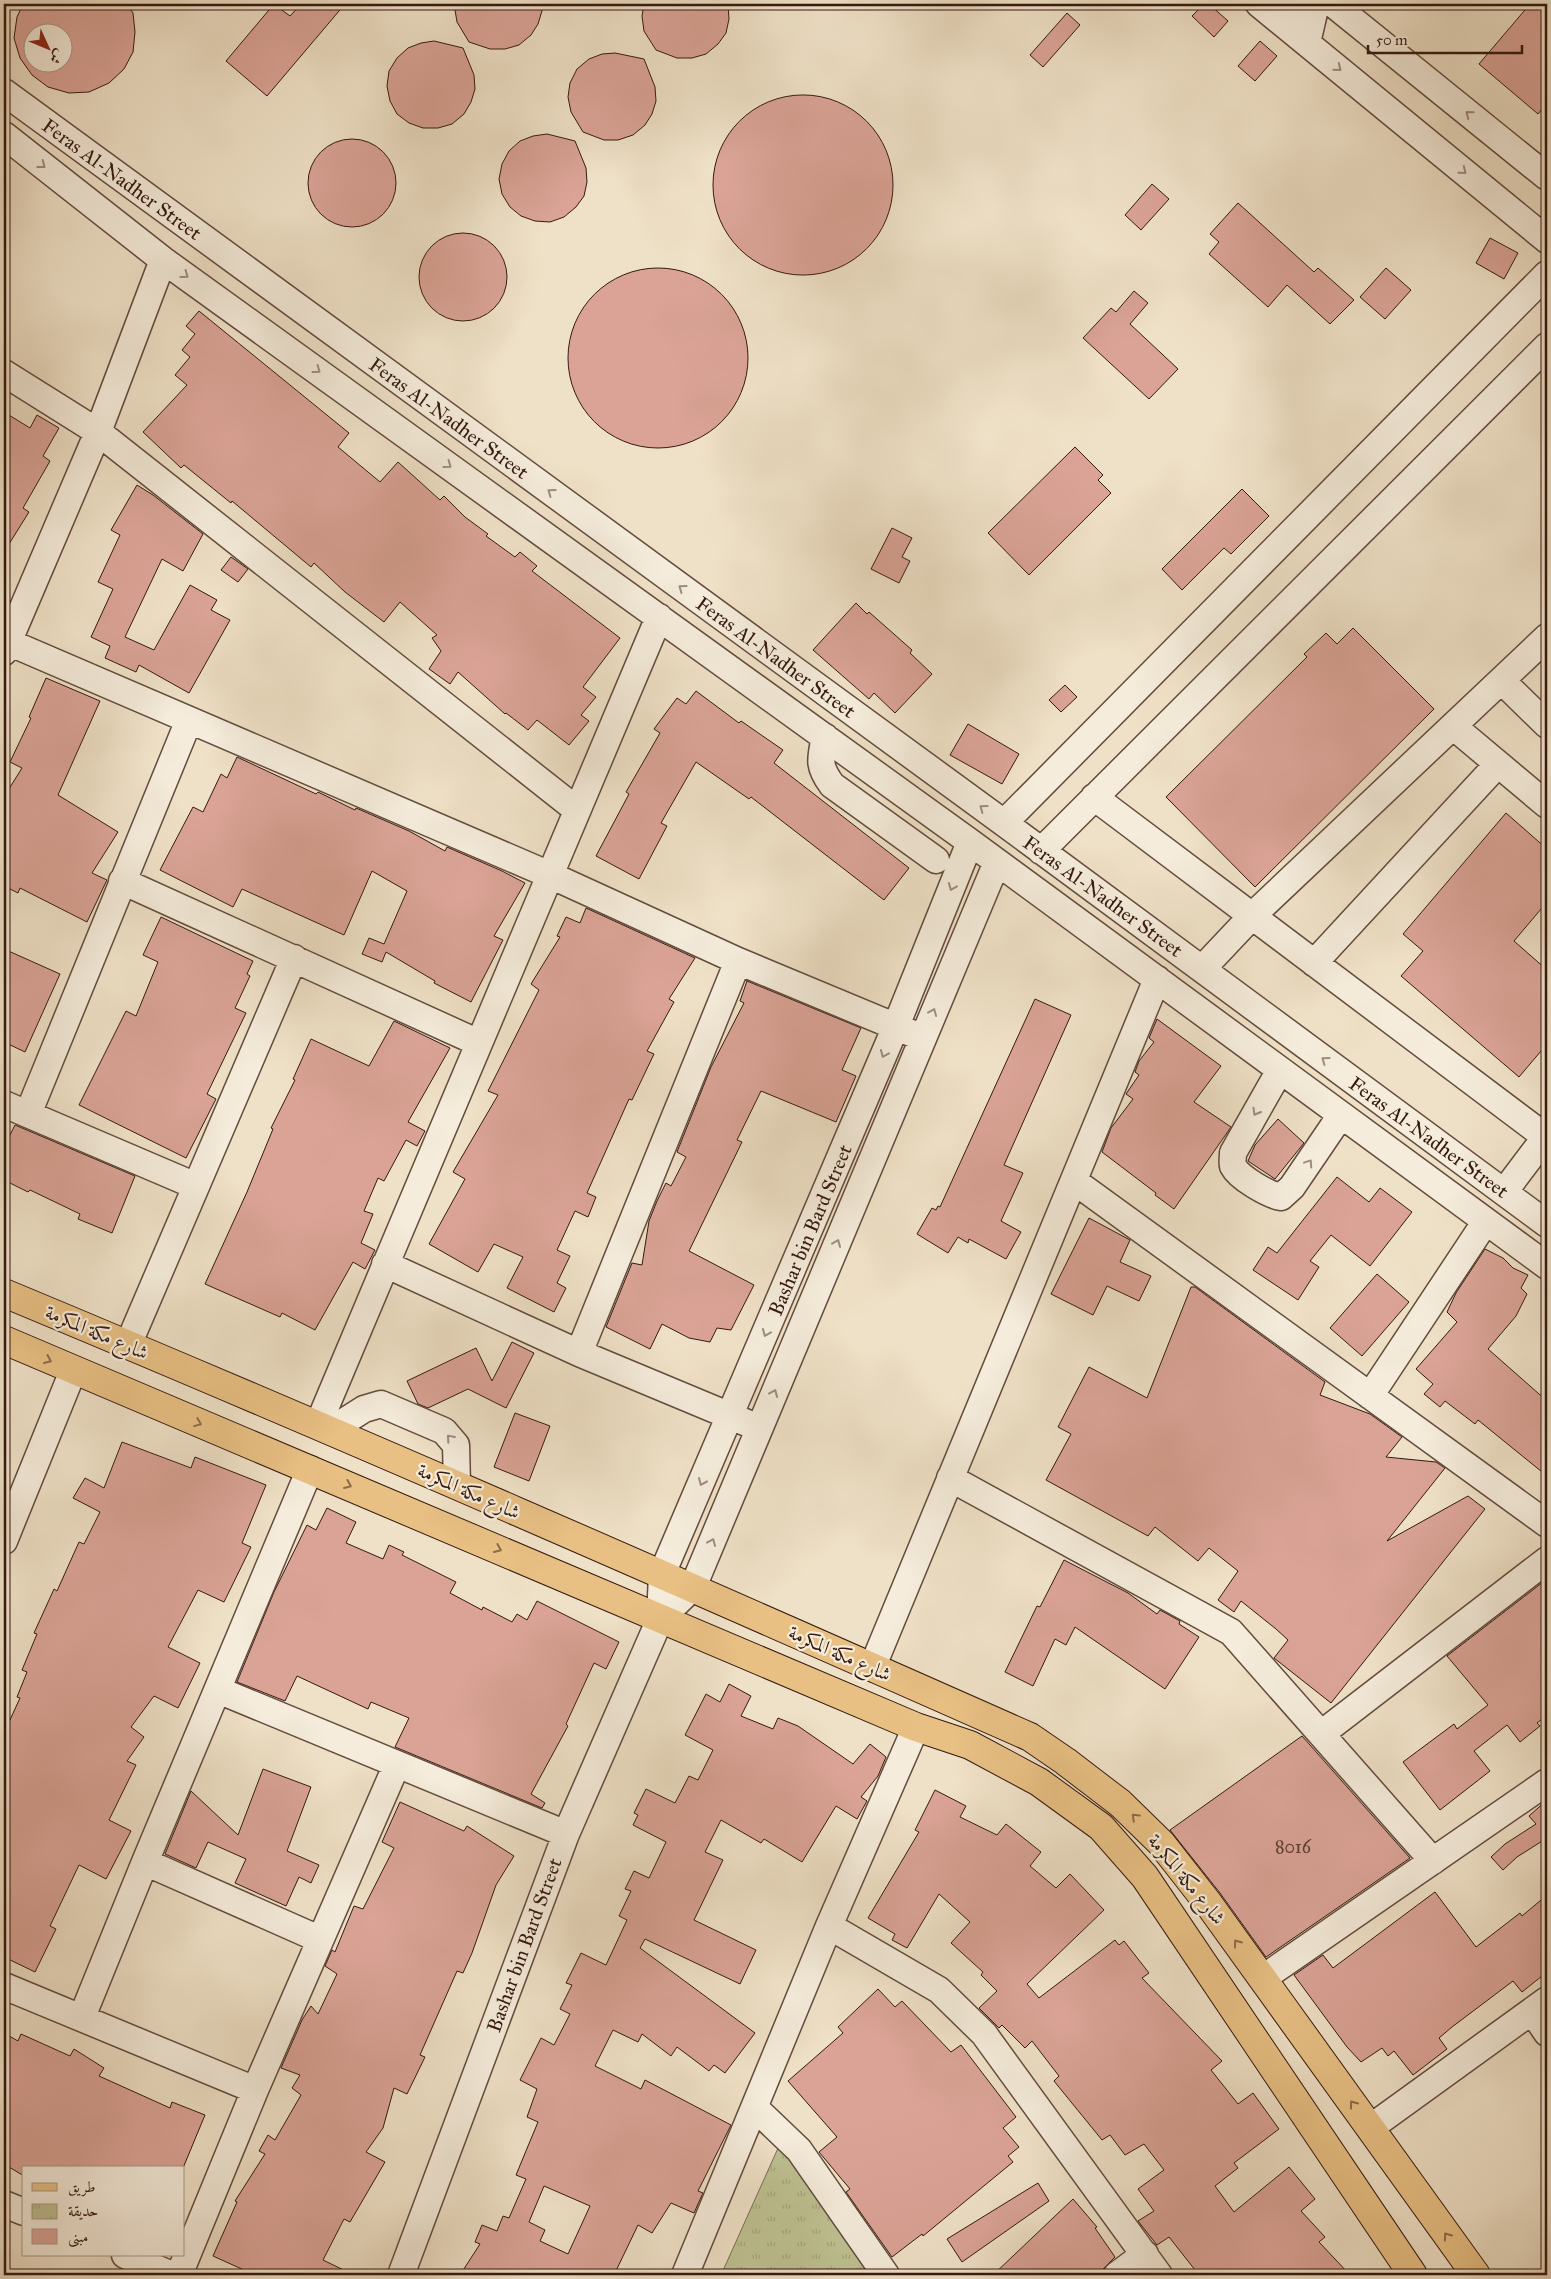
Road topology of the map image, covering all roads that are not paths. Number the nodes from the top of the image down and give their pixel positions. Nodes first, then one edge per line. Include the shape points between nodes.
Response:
1 (1259, 4) edge
2 (1298, 4) edge
3 (1316, 4) edge
4 (1333, 4) edge
5 (1307, 43) junction
6 (4, 92) edge
7 (4, 135) edge
8 (1547, 178) edge
9 (1547, 240) edge
10 (163, 260) junction
11 (1547, 274) edge
12 (1547, 346) edge
13 (4, 373) edge
14 (98, 432) junction
15 (659, 617) junction
16 (1547, 637) edge
17 (6, 647) edge
18 (1502, 681) junction
19 (189, 720) junction
20 (1547, 725) edge
21 (1454, 727) junction
22 (825, 737) junction
23 (1498, 764) junction
24 (1094, 797) junction
25 (1547, 805) edge
26 (577, 810) junction
27 (1004, 823) junction
28 (970, 842) junction
29 (1041, 851) junction
30 (936, 860) dead end
31 (997, 862) junction
32 (550, 875) junction
33 (122, 880) junction
34 (1252, 916) junction
35 (294, 958) junction
36 (738, 961) junction
37 (1314, 963) junction
38 (1202, 969) junction
39 (1157, 979) junction
40 (896, 1026) junction
41 (923, 1038) junction
42 (479, 1043) junction
43 (1280, 1070) junction
44 (4, 1104) edge
45 (28, 1114) junction
46 (1341, 1115) junction
47 (1547, 1137) edge
48 (1074, 1180) junction
49 (196, 1186) junction
50 (1504, 1192) junction
51 (1486, 1221) junction
52 (1547, 1224) edge
53 (385, 1264) junction
54 (1547, 1266) edge
55 (4, 1293) edge
56 (4, 1340) edge
57 (128, 1345) junction
58 (579, 1352) junction
59 (73, 1371) junction
60 (1370, 1396) junction
61 (731, 1416) junction
62 (324, 1427) junction
63 (759, 1428) junction
64 (310, 1469) junction
65 (950, 1478) junction
66 (457, 1485) junction
67 (1547, 1524) edge
68 (4, 1541) edge
69 (1547, 1560) edge
70 (662, 1574) junction
71 (693, 1588) junction
72 (660, 1619) junction
73 (872, 1668) junction
74 (218, 1690) junction
75 (916, 1727) junction
76 (1320, 1734) junction
77 (397, 1764) junction
78 (1547, 1782) edge
79 (566, 1834) junction
80 (1433, 1861) junction
81 (144, 1862) junction
82 (829, 1926) junction
83 (319, 1939) junction
84 (1263, 1978) junction
85 (4, 1986) edge
86 (1540, 2006) edge
87 (82, 2017) junction
88 (1547, 2033) edge
89 (255, 2090) junction
90 (755, 2108) junction
91 (1370, 2128) junction
92 (4, 2204) edge
93 (22, 2211) edge
94 (1145, 2254) junction
95 (127, 2256) edge
96 (172, 2275) edge
97 (179, 2275) edge
98 (401, 2275) edge
99 (685, 2275) edge
100 (886, 2275) edge
101 (1117, 2275) edge
102 (1159, 2275) edge
103 (1413, 2275) edge
104 (1476, 2275) edge

1 - 5 street
2 - 5 street
3 - 5 street
8 -> 4 street
5 -> 9 street
27 -> 6 street, Feras Al-Nadher Street
7 -> 10 street, Feras Al-Nadher Street
10 - 14 street
10 -> 15 street, Feras Al-Nadher Street
11 - 27 street
12 - 24 street
13 - 14 street
14 - 17 street
14 - 26 street
15 - 22 street, Feras Al-Nadher Street
15 - 26 street
16 - 18 street
17 - 19 street
18 - 20 street
18 - 21 street
19 - 32 street
19 - 33 street
21 - 23 street
21 - 34 street
22 - 28 street, Feras Al-Nadher Street
22 - 30 street via 820,762 832,785
23 - 25 street
23 - 37 street
24 - 29 street
24 - 34 street
26 - 32 street
27 - 29 street, Feras Al-Nadher Street
28 - 31 street, Feras Al-Nadher Street
28 -> 40 street, Bashar bin Bard Street
29 - 38 street, Feras Al-Nadher Street
31 - 39 street, Feras Al-Nadher Street
41 -> 31 street, Bashar bin Bard Street
32 - 36 street
32 - 42 street
33 - 35 street
33 - 45 street
34 - 37 street
34 - 38 street
35 - 42 street
35 - 49 street
36 - 40 street
36 - 58 street
37 - 47 street
50 -> 38 street, Feras Al-Nadher Street
39 - 43 street, Feras Al-Nadher Street
39 - 48 street
40 - 41 street
40 -> 61 street, Bashar bin Bard Street
63 -> 41 street, Bashar bin Bard Street
42 - 53 street
43 - 46 street, Feras Al-Nadher Street
43 -> 46 street via 1233,1153 1233,1166 1241,1176 1271,1195 1281,1197 1292,1187
44 - 45 street
45 - 49 street
46 - 51 street, Feras Al-Nadher Street
47 - 50 street
48 - 60 street
48 - 65 street
49 - 57 street
50 - 52 street, Feras Al-Nadher Street
51 - 54 street, Feras Al-Nadher Street
51 - 60 street
53 - 58 street
53 - 62 street
55 - 57 main road, شارع مكة المكرمة
56 -> 59 main road, شارع مكة المكرمة
57 - 62 main road, شارع مكة المكرمة
58 - 61 street
59 -> 64 main road, شارع مكة المكرمة
59 - 68 street
60 - 67 street
61 - 63 street
61 -> 70 street, Bashar bin Bard Street
62 - 66 main road, شارع مكة المكرمة
66 -> 62 street via 456,1445 444,1431 381,1404
71 -> 63 street, Bashar bin Bard Street
64 -> 72 main road, شارع مكة المكرمة
64 - 74 street
65 - 73 street
65 - 76 street via 1231,1632
66 - 70 main road, شارع مكة المكرمة
69 - 76 street
70 - 71 main road, شارع مكة المكرمة
70 - 72 street, Bashar bin Bard Street
71 - 72 street, Bashar bin Bard Street
71 - 73 main road, شارع مكة المكرمة
72 - 75 main road, شارع مكة المكرمة
72 - 79 street, Bashar bin Bard Street
84 -> 73 main road, شارع مكة المكرمة via 1161,1842 1120,1803 1030,1738
74 - 77 street
74 - 81 street
75 - 82 street
75 - 103 main road, شارع مكة المكرمة via 970,1745 1039,1782 1101,1828 1144,1877
76 - 80 street
77 - 79 street
77 - 83 street
78 - 80 street
79 - 98 street, Bashar bin Bard Street
80 - 84 street
81 - 83 street
81 - 87 street
82 - 90 street
82 - 94 street via 940,1990 984,2034
83 - 89 street
91 -> 84 main road, شارع مكة المكرمة
85 - 87 street
86 - 88 street
86 - 91 street
87 - 89 street
89 - 97 street
90 - 99 street
90 - 100 street via 799,2150
104 -> 91 main road, شارع مكة المكرمة
92 - 93 street
94 - 101 street
94 - 102 street
95 - 96 street

